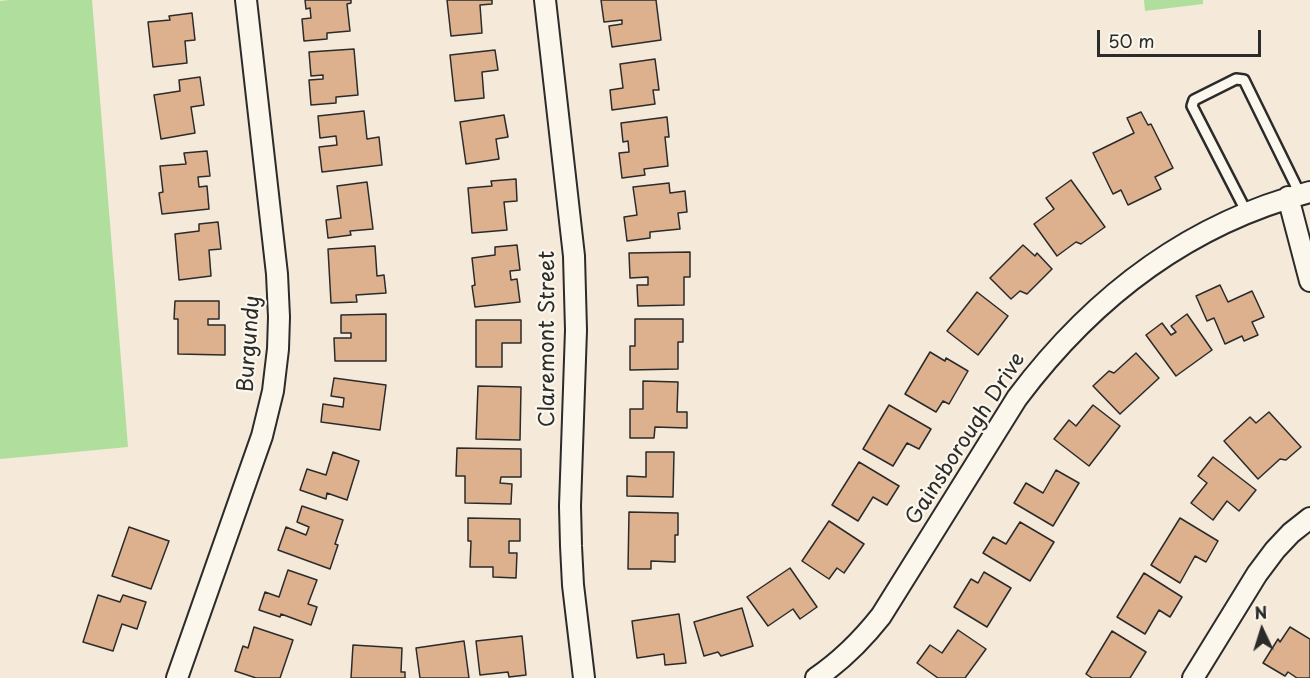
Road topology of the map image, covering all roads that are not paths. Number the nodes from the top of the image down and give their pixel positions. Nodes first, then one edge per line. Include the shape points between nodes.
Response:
1 (246, 0) edge
2 (545, 0) edge
3 (1299, 195) edge
4 (1247, 213) junction
5 (1310, 281) edge
6 (1310, 518) edge
7 (177, 678) edge
8 (584, 678) edge
9 (816, 678) edge
10 (1193, 678) edge

1 - 7 street, Burgundy via 277,274 278,349 262,436
2 - 8 street, Claremont Street via 574,256 576,330 570,506 573,585
3 - 4 street, Gainsborough Drive
3 - 4 lane via 1244,80 1236,79 1194,100 1192,106
3 - 5 street
4 - 9 street, Gainsborough Drive via 1202,233 1144,269 1070,334 1017,398 881,616 860,641
6 - 10 street via 1275,550 1257,574

